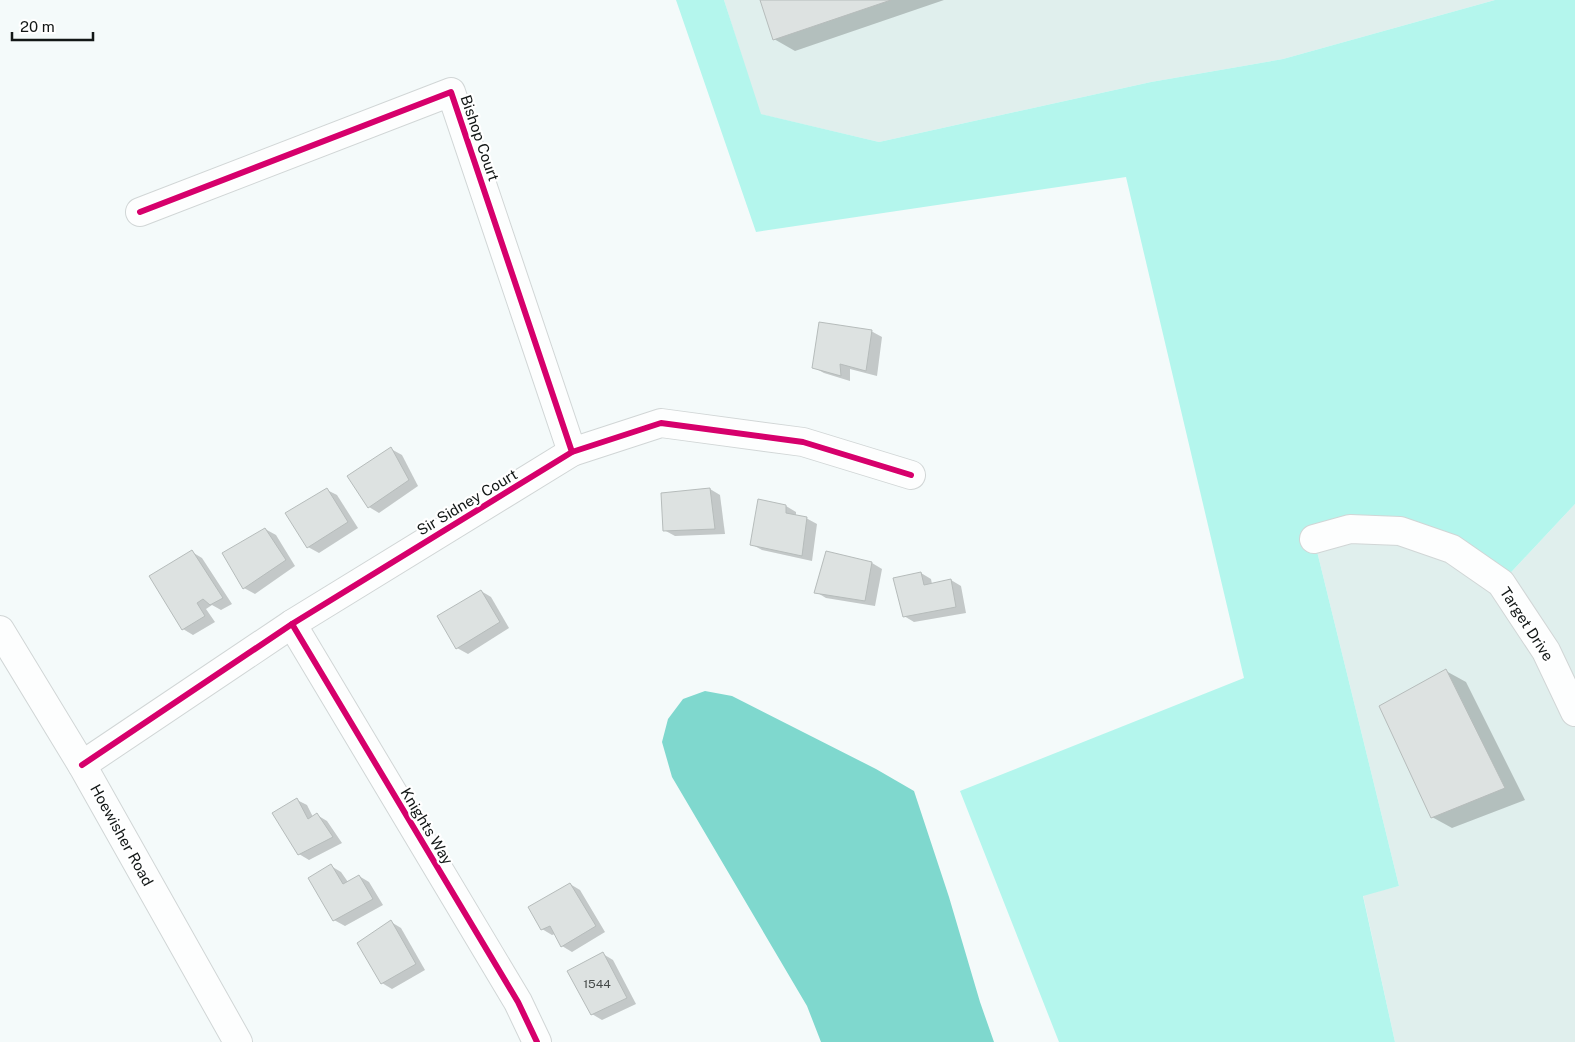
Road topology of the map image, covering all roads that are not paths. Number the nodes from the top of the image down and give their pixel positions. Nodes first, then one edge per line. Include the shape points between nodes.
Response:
1 (140, 212) dead end
2 (572, 452) junction
3 (911, 476) dead end
4 (1314, 538) dead end
5 (292, 624) junction
6 (0, 630) edge
7 (1575, 712) edge
8 (82, 765) junction
9 (238, 1042) edge
10 (537, 1042) edge

1 - 2 street, Bishop Court via 451,92
2 - 3 street, Sir Sidney Court via 661,423 803,442
2 - 5 street, Sir Sidney Court
4 - 7 street, Target Drive via 1350,529 1400,531 1452,549 1501,583 1546,651
5 - 8 street, Sir Sidney Court
5 - 10 street, Knights Way via 518,1002
6 - 8 street, Hoewisher Road
8 - 9 street, Hoewisher Road

